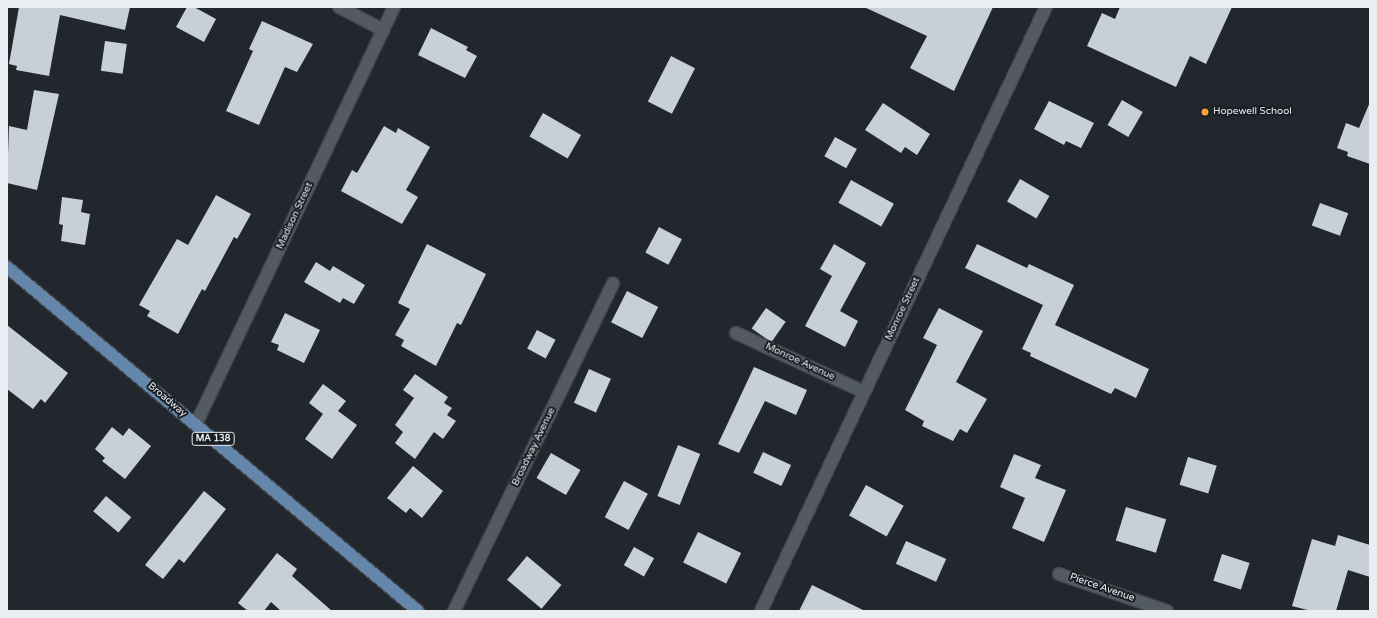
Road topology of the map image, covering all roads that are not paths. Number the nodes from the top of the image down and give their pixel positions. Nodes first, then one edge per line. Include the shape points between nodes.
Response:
1 (339, 7) edge
2 (394, 7) edge
3 (1046, 7) edge
4 (383, 30) junction
5 (7, 266) edge
6 (613, 284) dead end
7 (736, 333) dead end
8 (864, 392) junction
9 (196, 424) junction
10 (1060, 574) dead end
11 (418, 611) edge
12 (454, 611) edge
13 (760, 611) edge
14 (1167, 611) edge

1 - 4 street
2 - 4 street, Madison Street
3 - 8 street, Monroe Street
4 - 9 street, Madison Street
5 - 9 main road, Broadway / MA 138
6 - 12 street, Broadway Avenue
7 - 8 street, Monroe Avenue
8 - 13 street, Monroe Street
9 - 11 main road, Broadway / MA 138
10 - 14 street, Pierce Avenue

